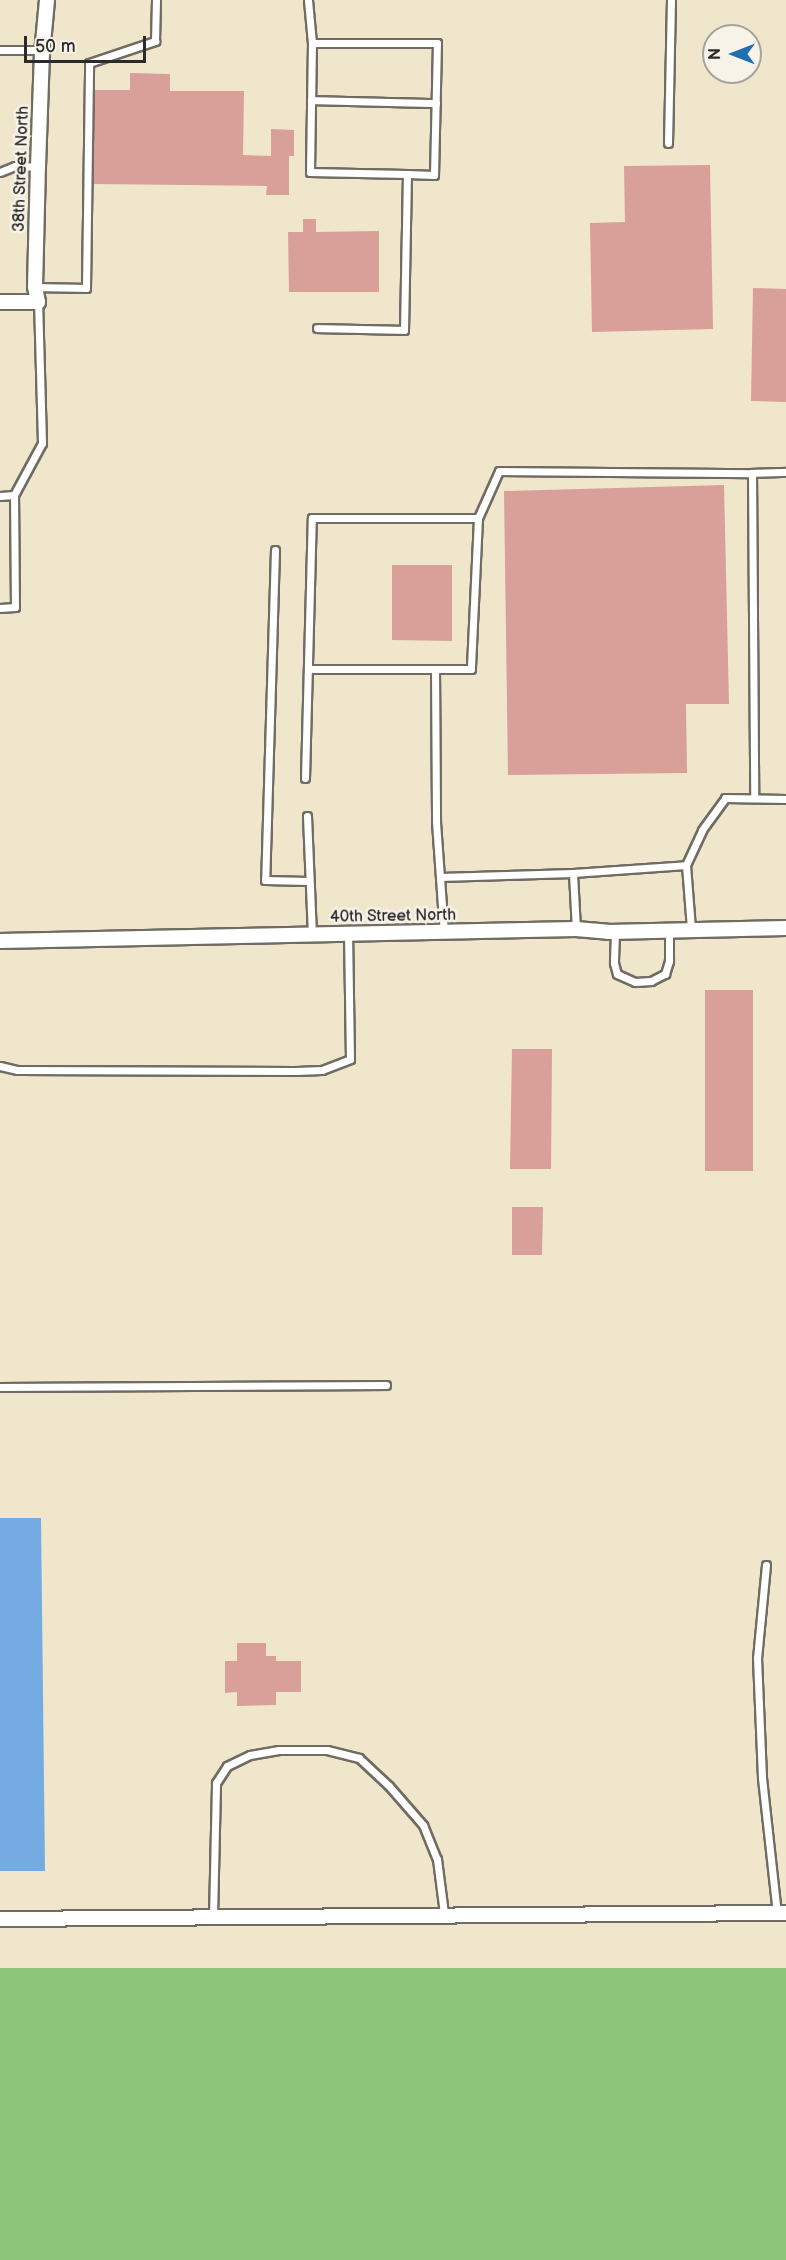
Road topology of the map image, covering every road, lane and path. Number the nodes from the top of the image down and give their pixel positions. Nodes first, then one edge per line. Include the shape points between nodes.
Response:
1 (46, 0) edge
2 (156, 0) edge
3 (308, 0) edge
4 (671, 0) edge
5 (312, 43) junction
6 (0, 50) edge
7 (42, 50) junction
8 (311, 100) junction
9 (436, 103) junction
10 (668, 143) dead end
11 (38, 167) junction
12 (0, 172) edge
13 (407, 174) junction
14 (35, 287) junction
15 (0, 302) edge
16 (38, 302) junction
17 (317, 328) dead end
18 (786, 472) edge
19 (752, 473) junction
20 (14, 495) junction
21 (0, 496) edge
22 (478, 518) junction
23 (275, 550) dead end
24 (0, 608) edge
25 (309, 669) junction
26 (435, 669) junction
27 (305, 778) dead end
28 (754, 798) junction
29 (786, 799) edge
30 (307, 816) dead end
31 (686, 865) junction
32 (573, 873) junction
33 (440, 877) junction
34 (308, 881) junction
35 (786, 928) edge
36 (576, 929) junction
37 (691, 929) junction
38 (669, 930) junction
39 (615, 932) junction
40 (444, 933) junction
41 (312, 935) junction
42 (348, 935) junction
43 (0, 940) edge
44 (0, 1066) edge
45 (386, 1385) dead end
46 (0, 1387) edge
47 (766, 1566) dead end
48 (781, 1913) edge
49 (444, 1914) junction
50 (213, 1917) junction
51 (0, 1919) edge

1 - 7 street, 38th Street North
2 - 14 lane via 155,41 89,63 87,288
3 - 5 lane
4 - 10 lane
5 - 8 lane
5 - 9 lane via 437,43
6 - 7 lane
7 - 11 street, 38th Street North
8 - 9 lane
8 - 13 lane via 310,172
9 - 13 lane via 434,175
11 - 12 lane via 15,166
11 - 14 street, 38th Street North
13 - 17 lane via 404,330
14 - 16 street, 38th Street North
15 - 16 street
16 - 20 lane via 42,443
18 - 19 lane
19 - 22 lane via 499,471
19 - 28 lane
20 - 21 lane
20 - 24 lane via 15,607
22 - 25 lane via 312,518
22 - 26 lane via 471,669
23 - 34 lane via 265,880
25 - 26 lane
25 - 27 lane
26 - 33 lane
28 - 29 lane
28 - 31 lane via 725,798 702,830
30 - 34 lane
31 - 32 lane
31 - 37 lane
32 - 33 lane
32 - 36 lane
33 - 40 lane
34 - 41 lane
35 - 37 street, 40th Street North
36 - 39 street, 40th Street North
36 - 40 street, 40th Street North
37 - 38 street, 40th Street North
38 - 39 street, 40th Street North
38 - 39 lane via 665,974 651,981 635,982 617,974
40 - 42 street, 40th Street North
41 - 42 street, 40th Street North
41 - 43 street, 40th Street North
42 - 44 lane via 350,1059 322,1070 18,1070
45 - 46 lane
47 - 48 lane via 757,1658 762,1778
48 - 49 street
49 - 50 street
49 - 50 lane via 437,1859 423,1825 389,1786 359,1758 327,1750 289,1750 250,1755 227,1766 216,1783
50 - 51 street

